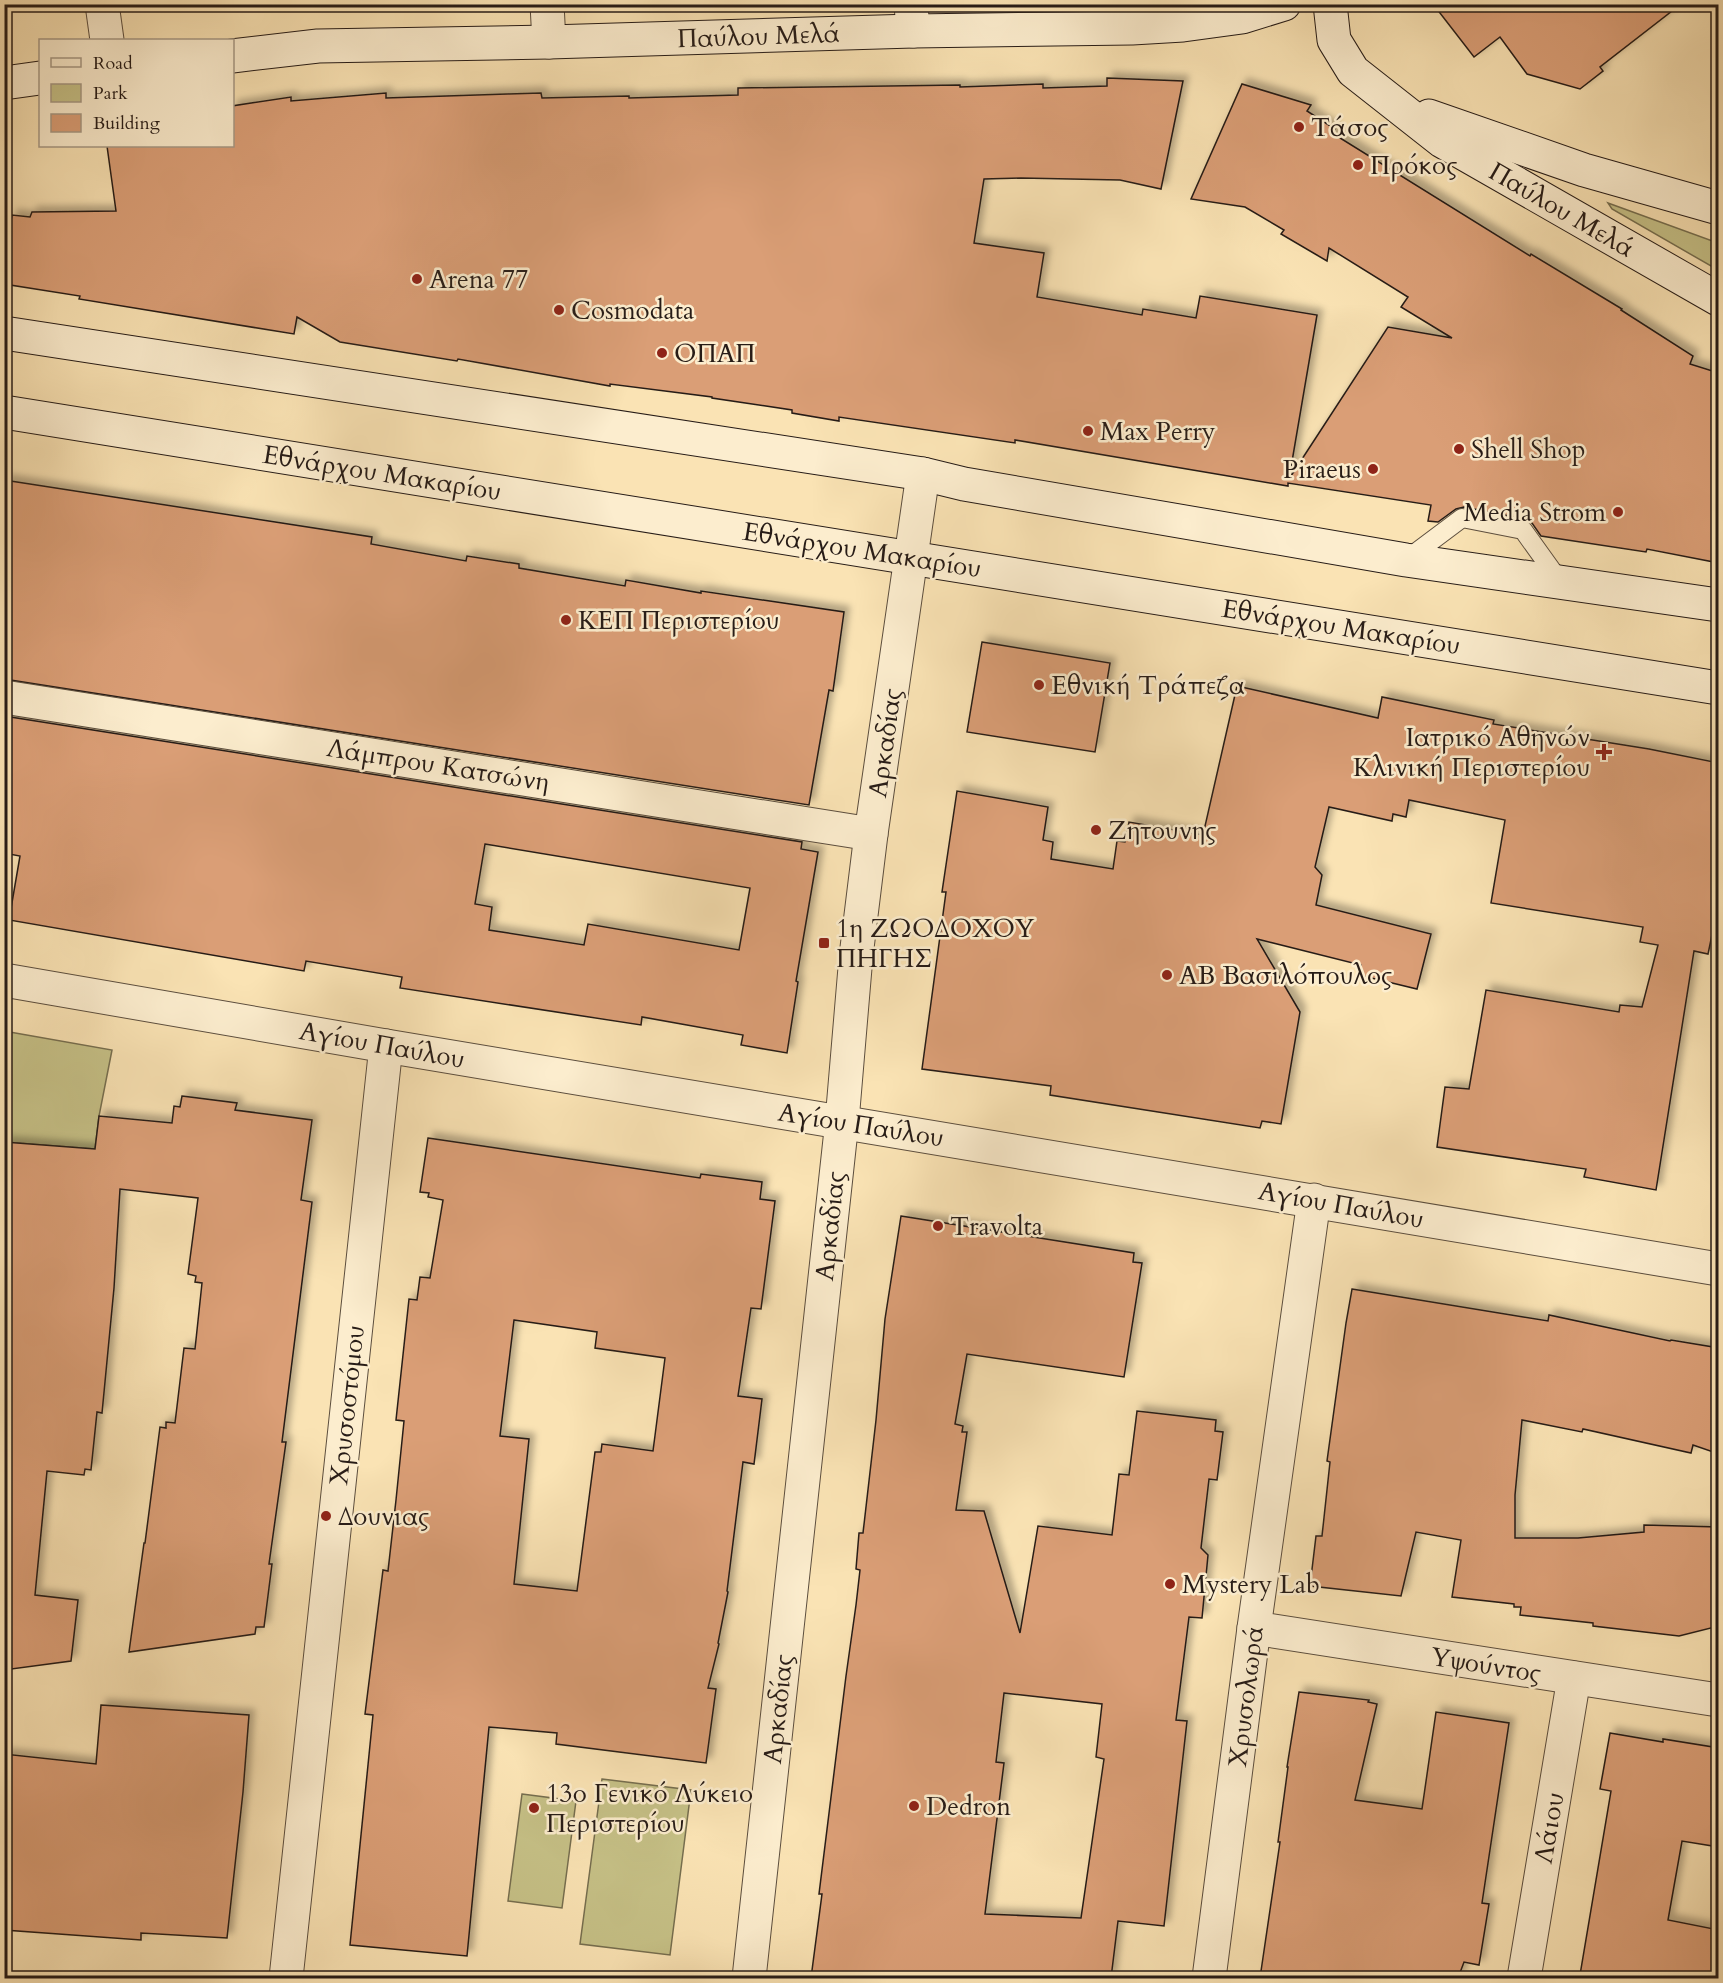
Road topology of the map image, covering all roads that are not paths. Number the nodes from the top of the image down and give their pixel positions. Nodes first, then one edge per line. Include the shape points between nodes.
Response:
1 (102, 4) edge
2 (546, 4) edge
3 (1284, 4) edge
4 (1330, 4) edge
5 (1131, 16) edge
6 (912, 18) edge
7 (107, 39) edge
8 (549, 42) junction
9 (234, 56) edge
10 (39, 78) edge
11 (4, 83) edge
12 (1393, 103) junction
13 (1719, 208) edge
14 (1719, 299) edge
15 (4, 333) edge
16 (4, 412) edge
17 (922, 474) junction
18 (912, 557) junction
19 (1406, 560) junction
20 (1562, 583) junction
21 (1719, 605) edge
22 (1719, 688) edge
23 (4, 697) edge
24 (871, 834) junction
25 (4, 980) edge
26 (386, 1046) junction
27 (842, 1121) junction
28 (1314, 1200) junction
29 (1719, 1269) edge
30 (1254, 1628) junction
31 (1575, 1678) junction
32 (1719, 1700) edge
33 (286, 1978) edge
34 (749, 1978) edge
35 (1209, 1978) edge
36 (1524, 1978) edge

1 - 7 street
2 - 8 street
3 - 5 street, Παύλου Μελά via 1242,17 1183,25
4 - 12 street, Παύλου Μελά via 1334,40 1353,71
5 - 6 street, Παύλου Μελά
6 - 8 street, Παύλου Μελά
8 - 9 street, Παύλου Μελά via 318,46
10 - 11 street
12 - 13 street via 1584,170
12 - 14 street, Παύλου Μελά via 1442,141
15 - 17 street
16 - 18 street, Εθνάρχου Μακαρίου
17 - 18 street, Αρκαδίας
17 - 19 street
18 - 22 street, Εθνάρχου Μακαρίου
18 - 24 street, Αρκαδίας
19 - 20 street
19 - 20 lane via 1462,518 1523,530
20 - 21 street
23 - 24 street, Λάμπρου Κατσώνη
24 - 27 street, Αρκαδίας
25 - 26 street, Αγίου Παύλου
26 - 27 street, Αγίου Παύλου
26 - 33 street, Χρυσοστόμου
27 - 28 street, Αγίου Παύλου
27 - 34 street, Αρκαδίας
28 - 29 street, Αγίου Παύλου
28 - 30 street, Χρυσολωρά
30 - 31 street, Υψούντος
30 - 35 street, Χρυσολωρά
31 - 32 street, Υψούντος
31 - 36 street, Λάιου

